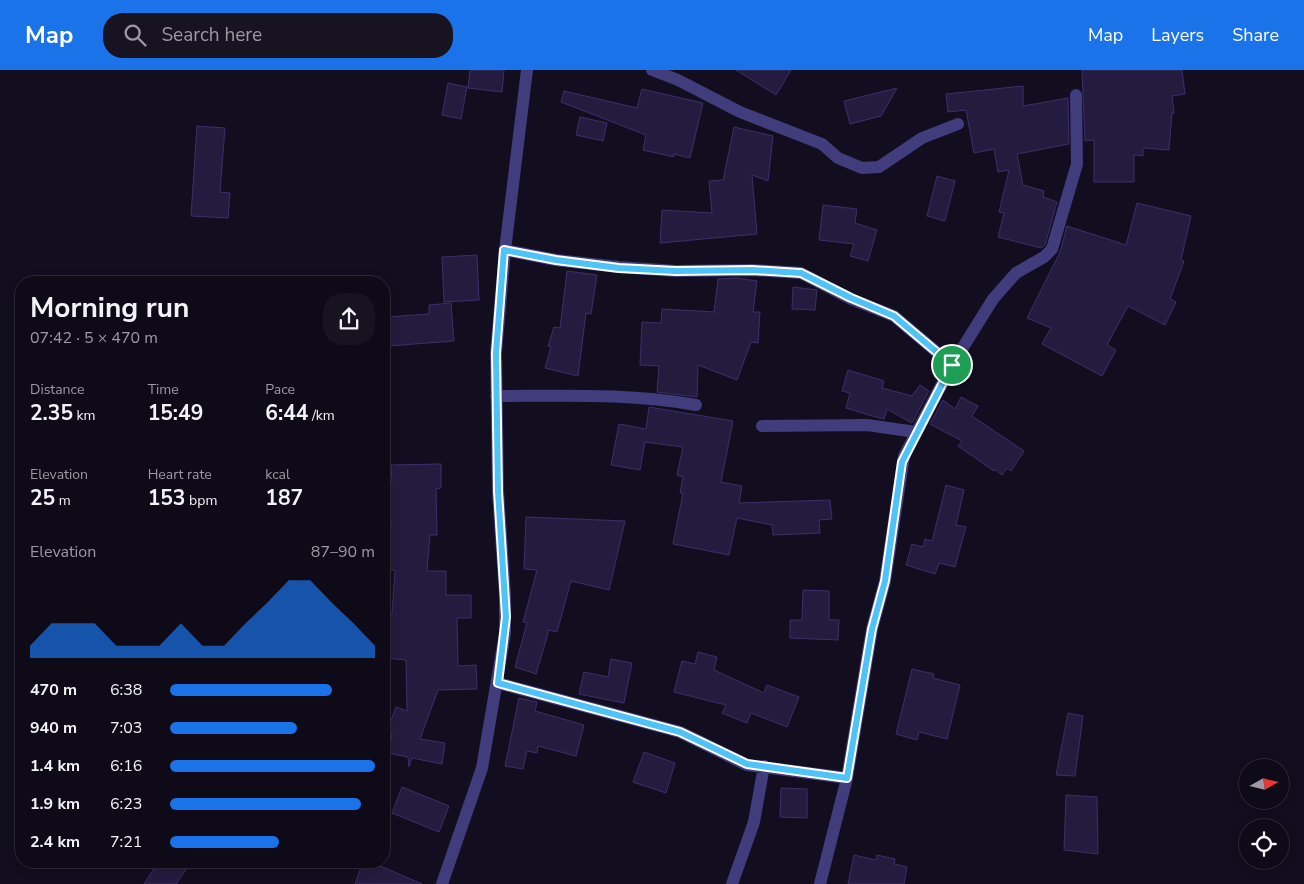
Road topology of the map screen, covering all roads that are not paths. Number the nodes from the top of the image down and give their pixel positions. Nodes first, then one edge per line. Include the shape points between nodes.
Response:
1 (527, 70) edge
2 (652, 70) edge
3 (1076, 95) dead end
4 (958, 124) dead end
5 (504, 250) junction
6 (952, 365) junction
7 (496, 396) junction
8 (696, 405) dead end
9 (762, 426) dead end
10 (916, 432) junction
11 (498, 683) junction
12 (764, 766) junction
13 (847, 778) junction
14 (444, 883) edge
15 (732, 884) edge
16 (820, 884) edge

1 - 5 street
2 - 4 street via 740,112 822,144 838,158 862,168 880,167 922,138
3 - 6 street via 1077,164 1052,249 1016,273 993,299
5 - 6 street via 619,268 801,273 894,316
5 - 7 street
6 - 10 street
7 - 8 street via 594,396
7 - 11 street via 506,617
9 - 10 street via 867,425
10 - 13 street via 901,469 885,581 872,629
11 - 12 street via 680,732 747,764
11 - 14 street via 482,768
12 - 13 street
12 - 15 street via 754,822
13 - 16 street

